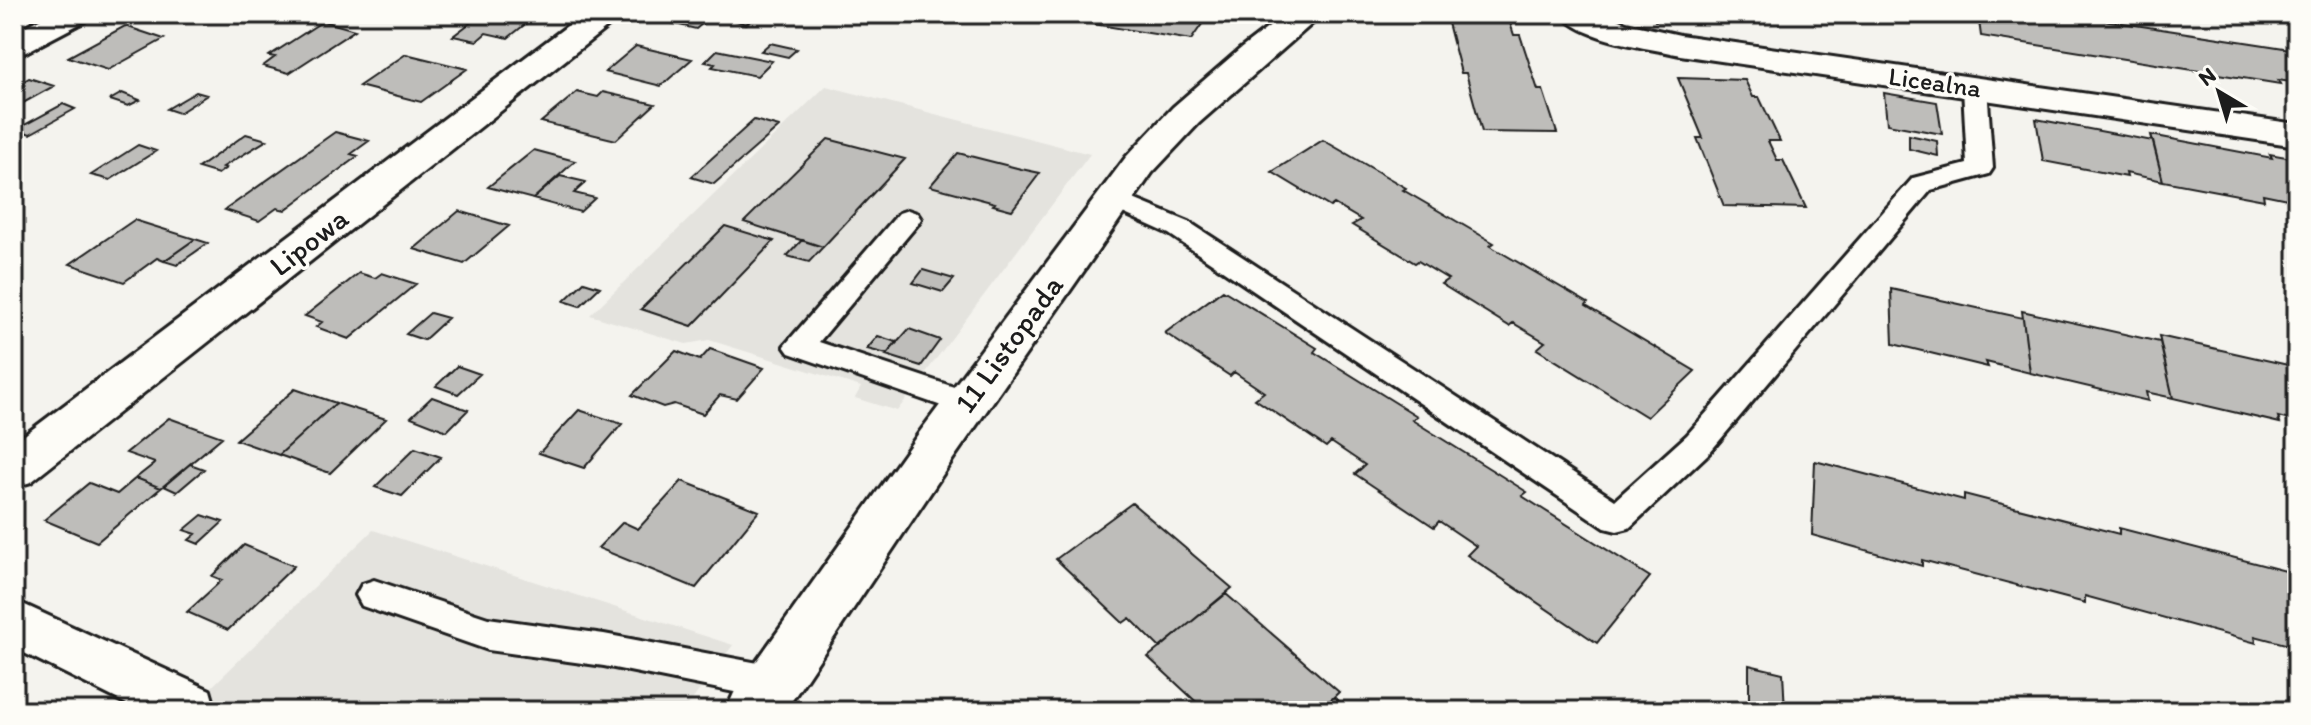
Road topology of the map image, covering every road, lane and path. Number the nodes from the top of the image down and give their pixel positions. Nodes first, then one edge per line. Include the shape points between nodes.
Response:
1 (74, 14) edge
2 (604, 14) edge
3 (1307, 14) edge
4 (1578, 14) edge
5 (14, 45) edge
6 (1975, 88) junction
7 (2297, 135) edge
8 (1114, 199) junction
9 (908, 219) dead end
10 (967, 403) junction
11 (14, 469) edge
12 (374, 595) dead end
13 (14, 623) edge
14 (764, 697) edge
15 (190, 708) dead end

1 - 5 street
2 - 11 street, Lipowa
3 - 8 street, 11 Listopada via 1186,115
4 - 6 street, Licealna via 1616,31 1680,45
6 - 7 street, Licealna
6 - 8 lane via 1980,168 1922,184 1698,444 1617,518 1179,228
8 - 10 street, 11 Listopada
9 - 10 lane via 799,346
10 - 14 street, 11 Listopada
12 - 14 lane via 488,634 604,650
13 - 15 street

